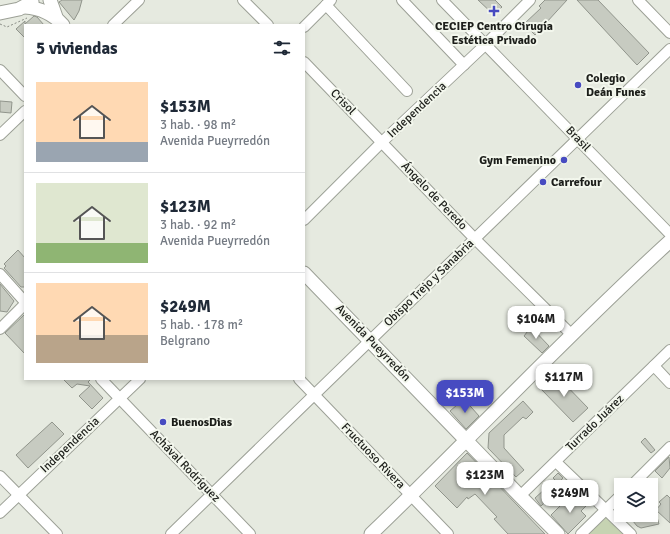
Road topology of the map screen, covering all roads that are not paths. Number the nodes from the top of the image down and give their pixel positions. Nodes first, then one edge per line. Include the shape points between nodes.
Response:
1 (50, 0) edge
2 (139, 0) edge
3 (243, 0) edge
4 (402, 0) edge
5 (442, 0) edge
6 (530, 0) edge
7 (638, 0) edge
8 (328, 2) edge
9 (32, 5) edge
10 (2, 15) edge
11 (60, 21) edge
12 (114, 24) edge
13 (267, 24) edge
14 (305, 25) edge
15 (670, 33) edge
16 (486, 44) junction
17 (670, 49) edge
18 (305, 63) edge
19 (464, 65) junction
20 (0, 70) edge
21 (407, 91) dead end
22 (24, 95) edge
23 (24, 112) edge
24 (0, 135) edge
25 (577, 138) junction
26 (382, 142) junction
27 (305, 219) edge
28 (670, 234) edge
29 (475, 239) junction
30 (670, 241) edge
31 (0, 274) edge
32 (305, 274) edge
33 (24, 302) edge
34 (24, 304) edge
35 (0, 328) edge
36 (572, 335) junction
37 (370, 340) junction
38 (670, 350) edge
39 (654, 366) junction
40 (101, 380) edge
41 (139, 380) edge
42 (300, 380) edge
43 (670, 383) edge
44 (314, 395) junction
45 (119, 398) junction
46 (467, 441) junction
47 (670, 447) edge
48 (556, 462) junction
49 (0, 476) edge
50 (639, 478) edge
51 (18, 494) junction
52 (212, 495) junction
53 (411, 496) junction
54 (520, 496) junction
55 (614, 502) edge
56 (606, 510) junction
57 (0, 512) edge
58 (57, 534) edge
59 (171, 534) edge
60 (250, 534) edge
61 (371, 534) edge
62 (448, 534) edge
63 (558, 534) edge
64 (581, 534) edge
65 (630, 534) edge

1 - 11 main road
2 - 12 street
3 - 13 street
4 - 19 street
5 - 16 street, Brasil
6 - 16 street, Independencia
7 - 15 street
8 - 14 street
8 - 21 street
9 - 10 main road
9 - 11 main road
16 - 19 street, Independencia
16 - 25 street, Brasil
17 - 25 street, Obispo Trejo y Sanabria
18 - 26 street, Crisol
19 - 26 street, Independencia
20 - 22 street
23 - 24 street
25 - 28 street, Brasil
25 - 29 street, Obispo Trejo y Sanabria
26 - 27 street, Independencia
26 - 29 street, Ángelo de Peredo
29 - 36 street, Ángelo de Peredo
29 - 37 street, Obispo Trejo y Sanabria
30 - 36 main road
31 - 33 street
32 - 37 main road, Avenida Pueyrredón
34 - 35 street
36 - 46 main road
37 - 44 street, Obispo Trejo y Sanabria
37 - 46 main road, Avenida Pueyrredón
38 - 39 street, Turrado Juárez
39 - 43 street
39 - 48 street, Turrado Juárez
40 - 45 street, Achával Rodríguez
41 - 45 street, Independencia
42 - 44 street, Fructuoso Rivera
44 - 52 street, Obispo Trejo y Sanabria
44 - 53 street, Fructuoso Rivera
45 - 51 street, Independencia
45 - 52 street, Achával Rodríguez
46 - 53 main road
46 - 54 main road, Avenida Pueyrredón
47 - 50 street
48 - 54 street, Turrado Juárez
48 - 56 street
49 - 51 street
51 - 57 street, Independencia
51 - 58 street
52 - 59 street, Obispo Trejo y Sanabria
52 - 60 street, Achával Rodríguez
53 - 61 main road
53 - 62 street, Fructuoso Rivera
54 - 63 main road, Avenida Pueyrredón
55 - 56 street
56 - 64 street
56 - 65 street

